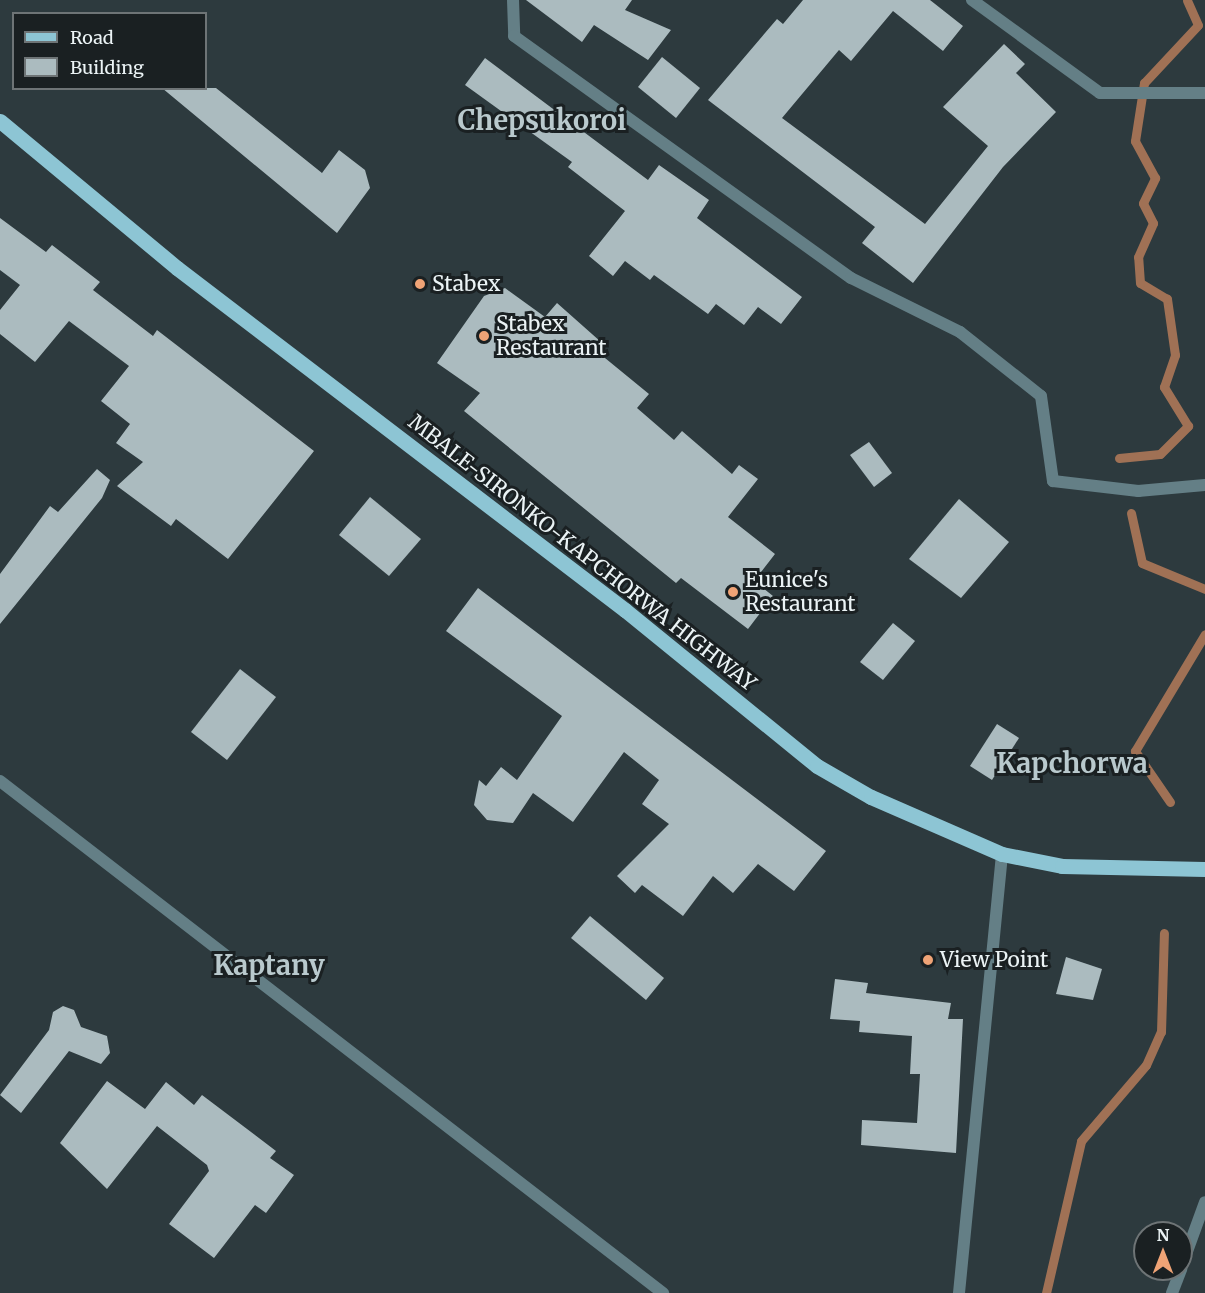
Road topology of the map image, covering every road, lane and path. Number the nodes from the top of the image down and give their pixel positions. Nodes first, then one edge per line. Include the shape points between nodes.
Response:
1 (513, 0) edge
2 (972, 0) edge
3 (1205, 93) edge
4 (0, 121) edge
5 (1205, 485) edge
6 (0, 781) edge
7 (1002, 854) junction
8 (1205, 869) edge
9 (1205, 1202) edge
10 (1193, 1235) edge
11 (663, 1293) edge
12 (958, 1293) edge

1 - 5 street via 514,36 851,278 960,332 1041,396 1053,481 1138,491
2 - 3 street via 1084,86 1118,96
4 - 7 main road, MBALE-SIRONKO-KAPCHORWA HIGHWAY via 185,274 625,610 817,766 871,797
6 - 11 street
7 - 8 main road, MBALE-SIRONKO-KAPCHORWA HIGHWAY via 1062,866
7 - 12 street
9 - 10 street

